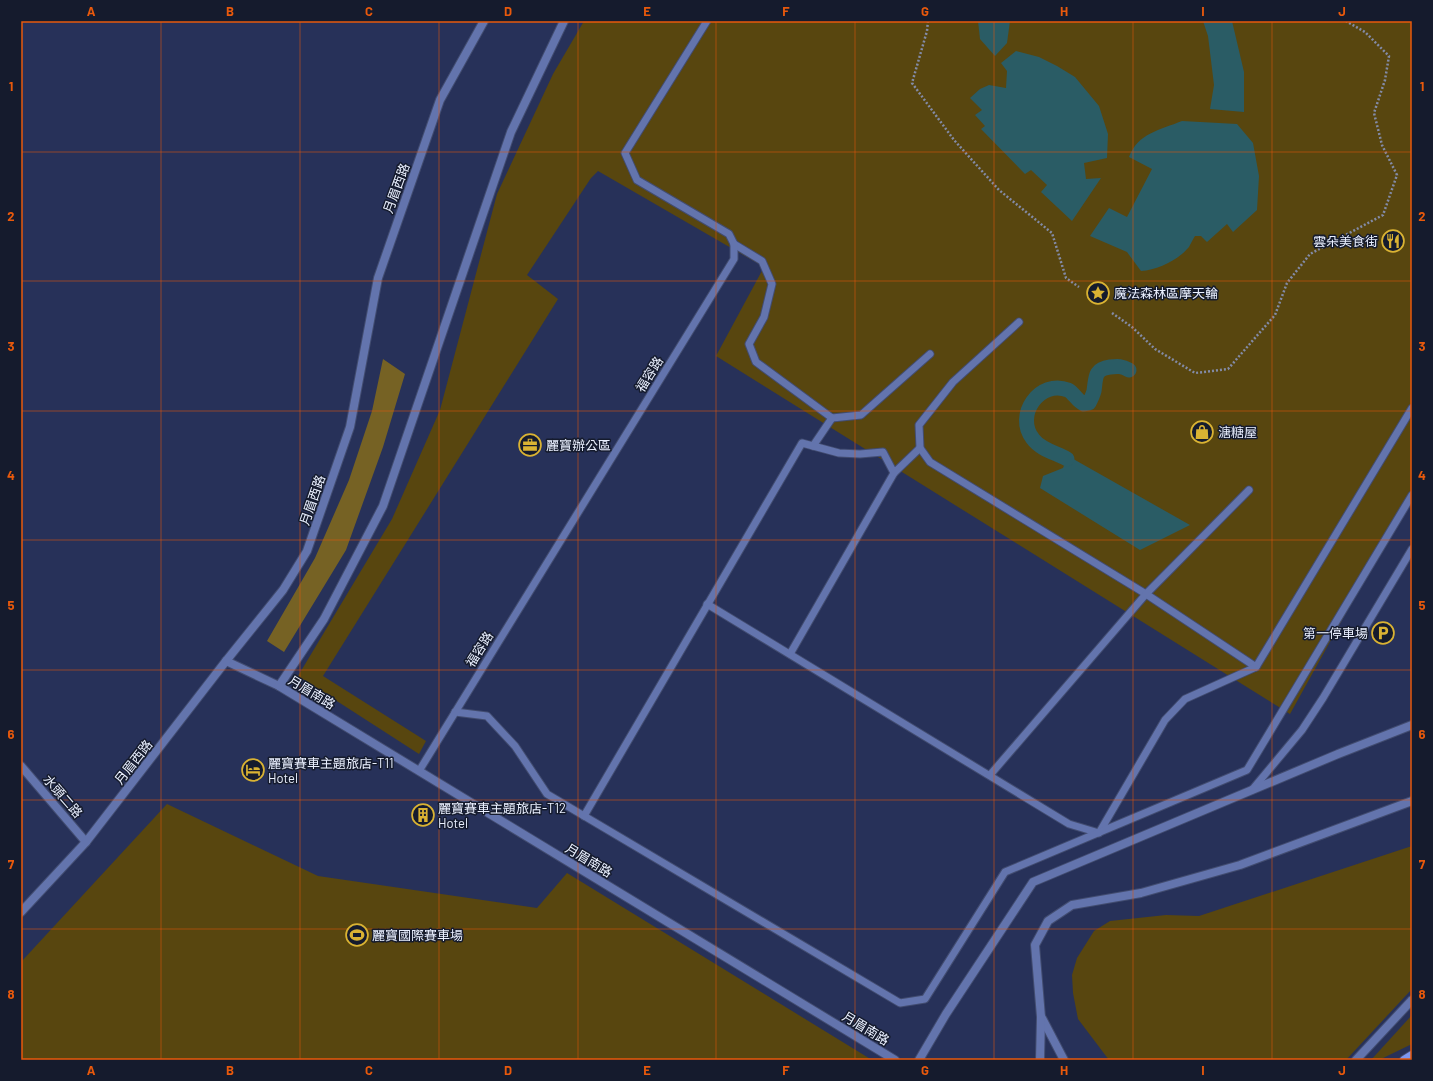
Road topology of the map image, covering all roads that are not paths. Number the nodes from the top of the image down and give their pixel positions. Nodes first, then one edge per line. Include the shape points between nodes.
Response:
1 (484, 21) edge
2 (564, 21) edge
3 (707, 21) edge
4 (734, 244) junction
5 (1019, 322) dead end
6 (930, 354) dead end
7 (1412, 408) edge
8 (832, 418) junction
9 (813, 446) junction
10 (920, 448) junction
11 (894, 473) junction
12 (1249, 490) dead end
13 (1412, 495) edge
14 (1412, 549) edge
15 (1146, 594) junction
16 (708, 604) junction
17 (790, 654) junction
18 (226, 661) junction
19 (1256, 666) junction
20 (279, 686) junction
21 (455, 712) junction
22 (1412, 725) edge
23 (21, 766) edge
24 (419, 771) junction
25 (990, 775) junction
26 (1250, 791) junction
27 (1412, 801) edge
28 (584, 816) junction
29 (1098, 833) junction
30 (86, 842) junction
31 (21, 912) edge
32 (1412, 1000) edge
33 (1040, 1016) junction
34 (1412, 1055) edge
35 (895, 1060) edge
36 (920, 1060) edge
37 (1040, 1060) edge
38 (1064, 1060) edge
39 (1356, 1060) edge
40 (1404, 1060) edge

1 - 18 street, 月眉西路 via 440,100 378,278 350,427 307,551 283,590
2 - 20 street via 511,132 383,506 324,619
3 - 4 lane via 625,153 637,180 729,234
4 - 8 lane via 762,261 772,284 764,317 749,344 756,362
4 - 21 lane, 福容路 via 734,260
5 - 10 lane via 953,382 919,425
6 - 8 lane via 861,415
7 - 19 lane
8 - 9 lane
9 - 11 lane via 839,453 883,452
9 - 16 lane via 802,443
10 - 11 lane
10 - 15 lane via 930,462
11 - 17 lane
12 - 15 lane
13 - 29 lane via 1247,770
14 - 26 lane via 1302,730
15 - 19 lane
15 - 25 lane
16 - 17 lane
16 - 28 lane
17 - 25 lane
18 - 20 street, 月眉南路
18 - 30 street, 月眉西路
19 - 29 lane via 1185,699 1165,720
20 - 24 street, 月眉南路
21 - 24 lane, 福容路
21 - 28 lane via 487,716 515,746 547,794
22 - 26 street
23 - 30 street, 水頭二路
24 - 35 street, 月眉南路
25 - 29 lane via 1069,824
26 - 36 street via 1033,882 946,1014
27 - 33 street via 1240,865 1141,893 1072,905 1048,921 1036,945
28 - 29 lane via 900,1004 926,999 1005,872
30 - 31 street, 月眉西路
32 - 39 street
33 - 37 street
33 - 38 street
34 - 40 street

